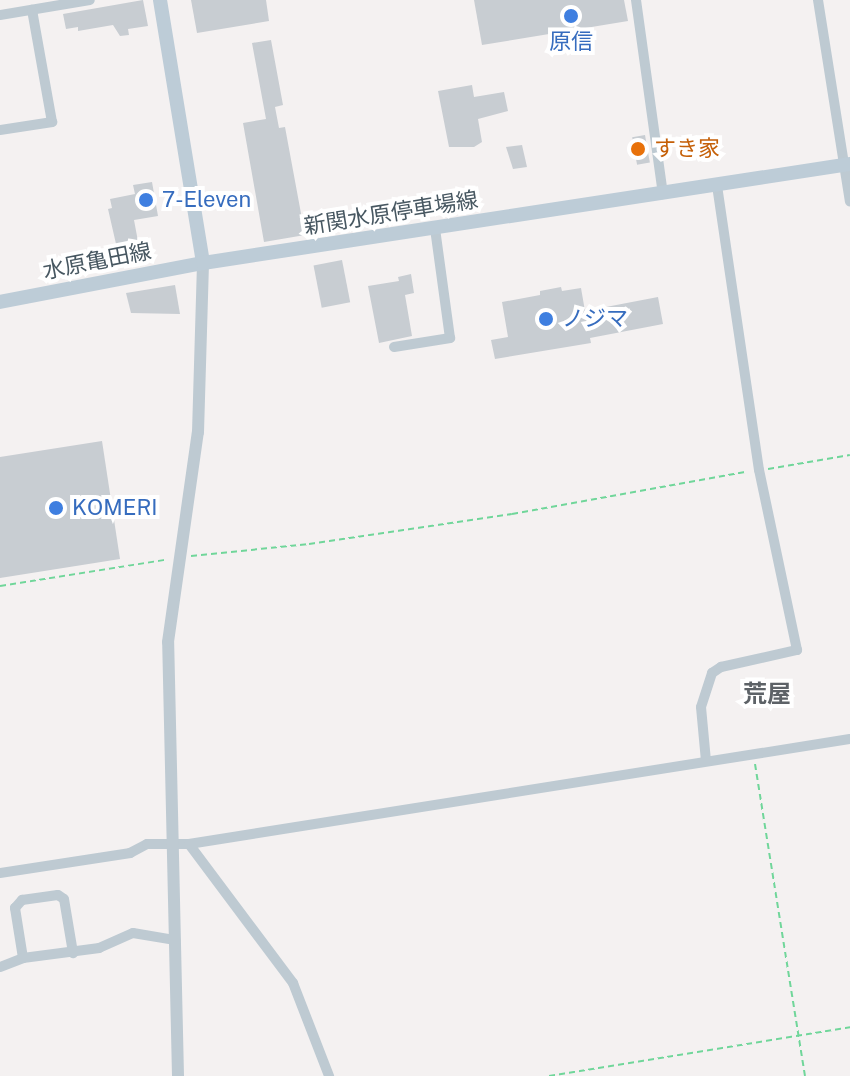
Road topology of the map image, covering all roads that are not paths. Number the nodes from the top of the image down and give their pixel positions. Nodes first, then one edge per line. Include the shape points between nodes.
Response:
1 (90, 0) edge
2 (160, 0) edge
3 (636, 0) edge
4 (818, 0) edge
5 (32, 10) junction
6 (0, 15) edge
7 (0, 130) edge
8 (848, 165) edge
9 (717, 186) junction
10 (663, 194) junction
11 (850, 201) edge
12 (435, 229) junction
13 (203, 263) junction
14 (0, 302) edge
15 (394, 347) dead end
16 (850, 739) edge
17 (706, 761) junction
18 (172, 844) junction
19 (189, 844) junction
20 (0, 873) edge
21 (175, 940) junction
22 (73, 953) junction
23 (23, 958) junction
24 (0, 967) edge
25 (178, 1076) edge
26 (329, 1076) edge

1 - 5 street
2 - 13 main road
3 - 10 street
4 - 8 street
5 - 6 street
5 - 7 street via 52,122
8 - 9 main road, 新関水原停車場線
8 - 11 street
9 - 10 main road, 新関水原停車場線
9 - 17 street via 759,470 797,650 712,673 701,707
10 - 12 main road, 新関水原停車場線
12 - 13 main road, 新関水原停車場線
12 - 15 street via 450,338
13 - 14 main road, 水原亀田線
13 - 18 street via 198,432 168,642
16 - 17 street
17 - 19 street
18 - 19 street
18 - 20 street via 147,844 130,853
18 - 21 street
19 - 26 street via 293,983
21 - 22 street via 133,933
21 - 25 street
22 - 23 street
22 - 23 street via 64,899 58,895 22,900 15,908
23 - 24 street

